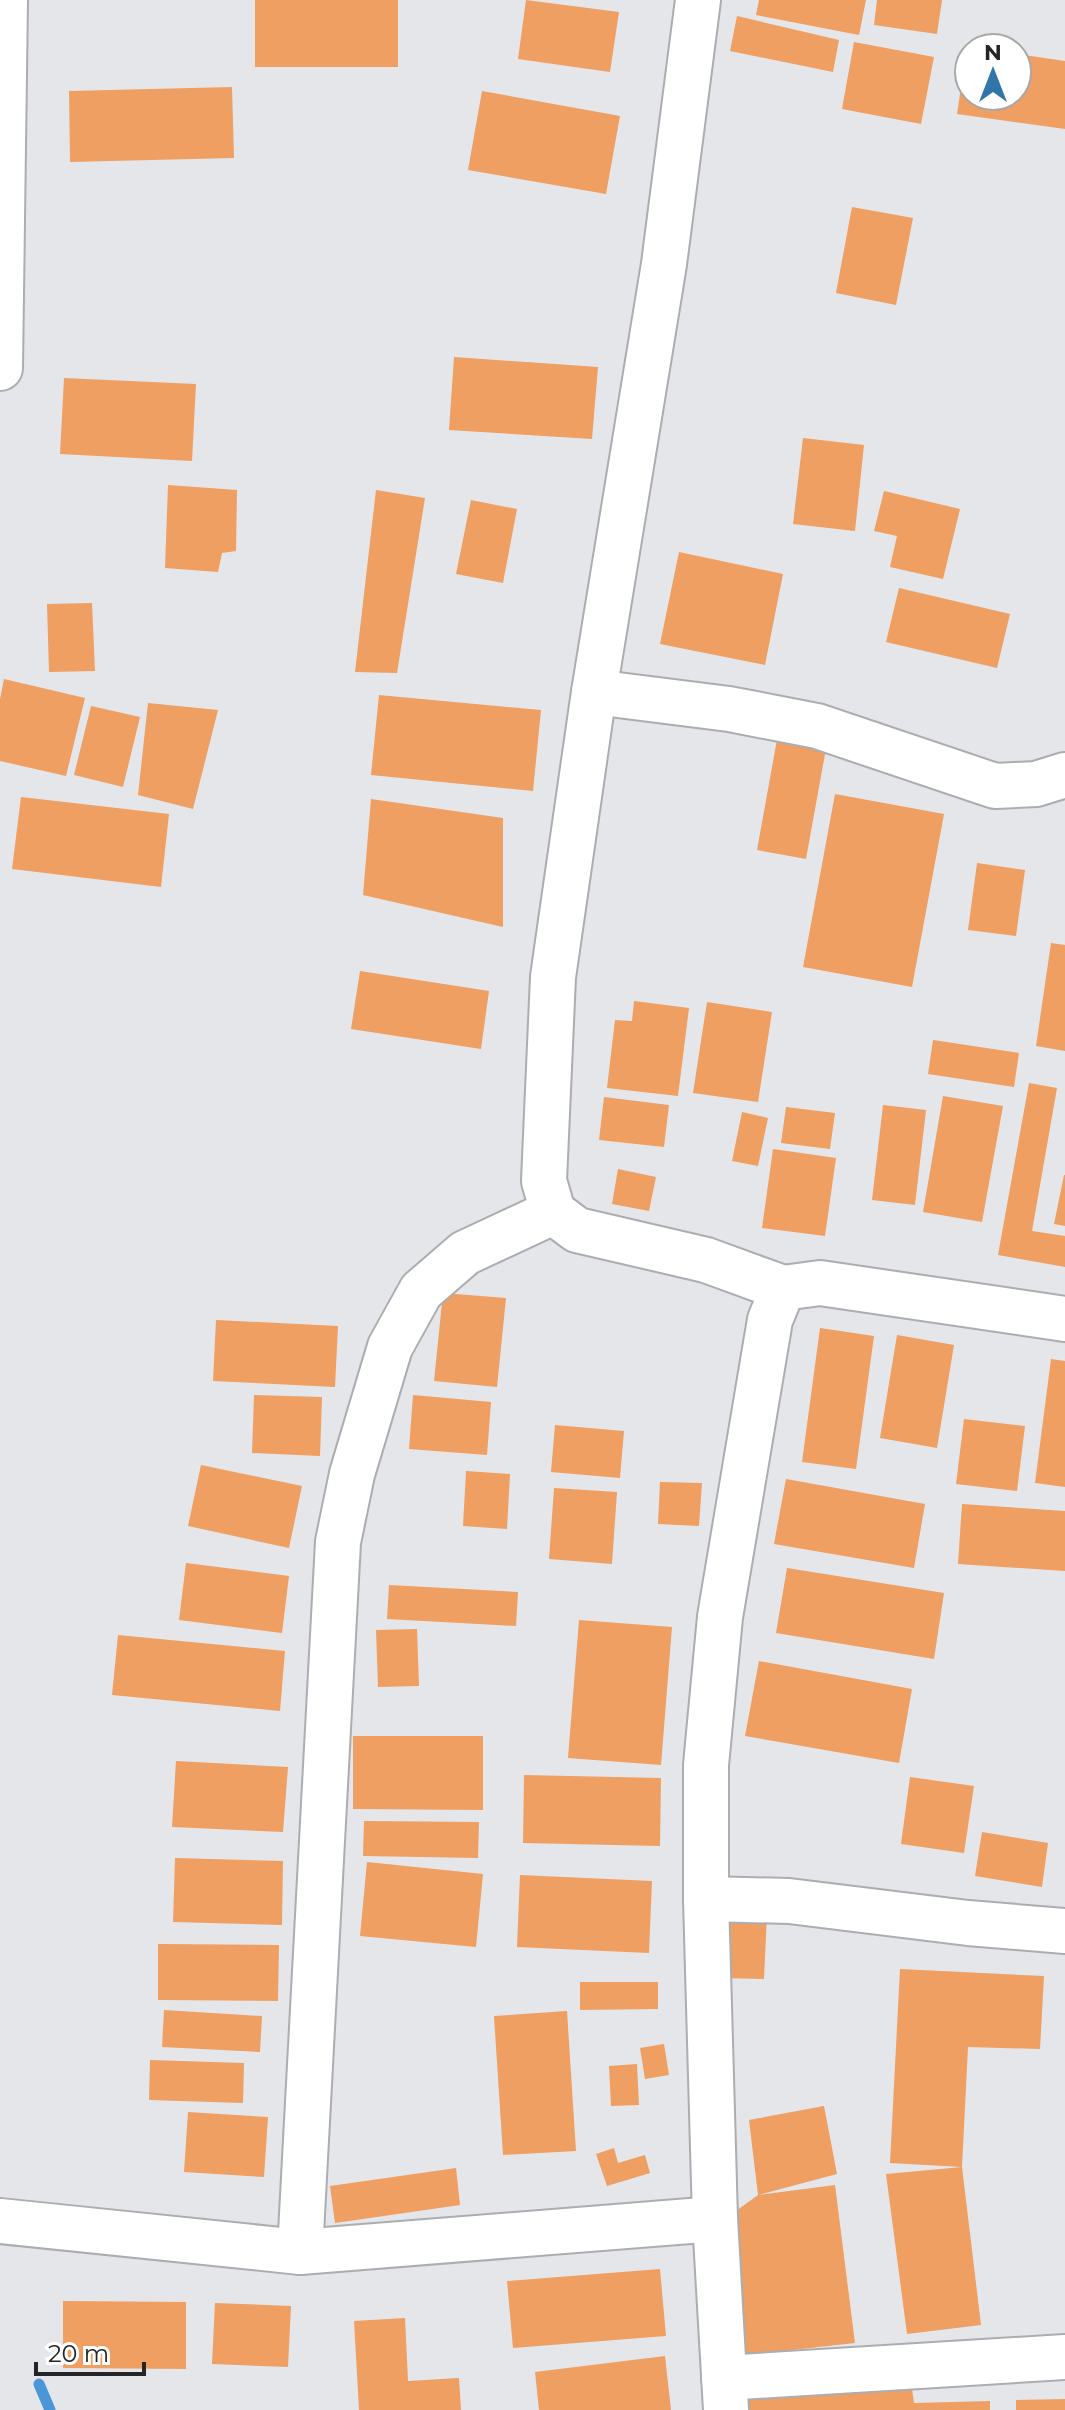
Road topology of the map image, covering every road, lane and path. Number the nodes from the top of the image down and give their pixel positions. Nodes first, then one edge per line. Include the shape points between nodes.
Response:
1 (5, 0) edge
2 (698, 0) edge
3 (1, 305) edge
4 (0, 368) edge
5 (594, 692) junction
6 (1065, 775) edge
7 (553, 1212) junction
8 (783, 1288) junction
9 (1065, 1319) edge
10 (706, 1899) junction
11 (1065, 1931) edge
12 (715, 2219) junction
13 (0, 2221) edge
14 (300, 2252) junction
15 (1065, 2357) edge
16 (725, 2394) edge

1 - 3 street
2 - 5 street via 664,264
3 - 4 street
5 - 6 street via 817,726 995,786 1036,784
5 - 7 street via 553,977 544,1181
7 - 8 street via 577,1230 706,1260
7 - 14 street via 465,1253 421,1291 390,1347 352,1474 338,1542
8 - 9 street via 820,1283
8 - 10 street via 770,1320 720,1617 706,1765
10 - 11 street via 789,1901
10 - 12 street
12 - 14 street
12 - 16 street
13 - 14 street
15 - 16 street

